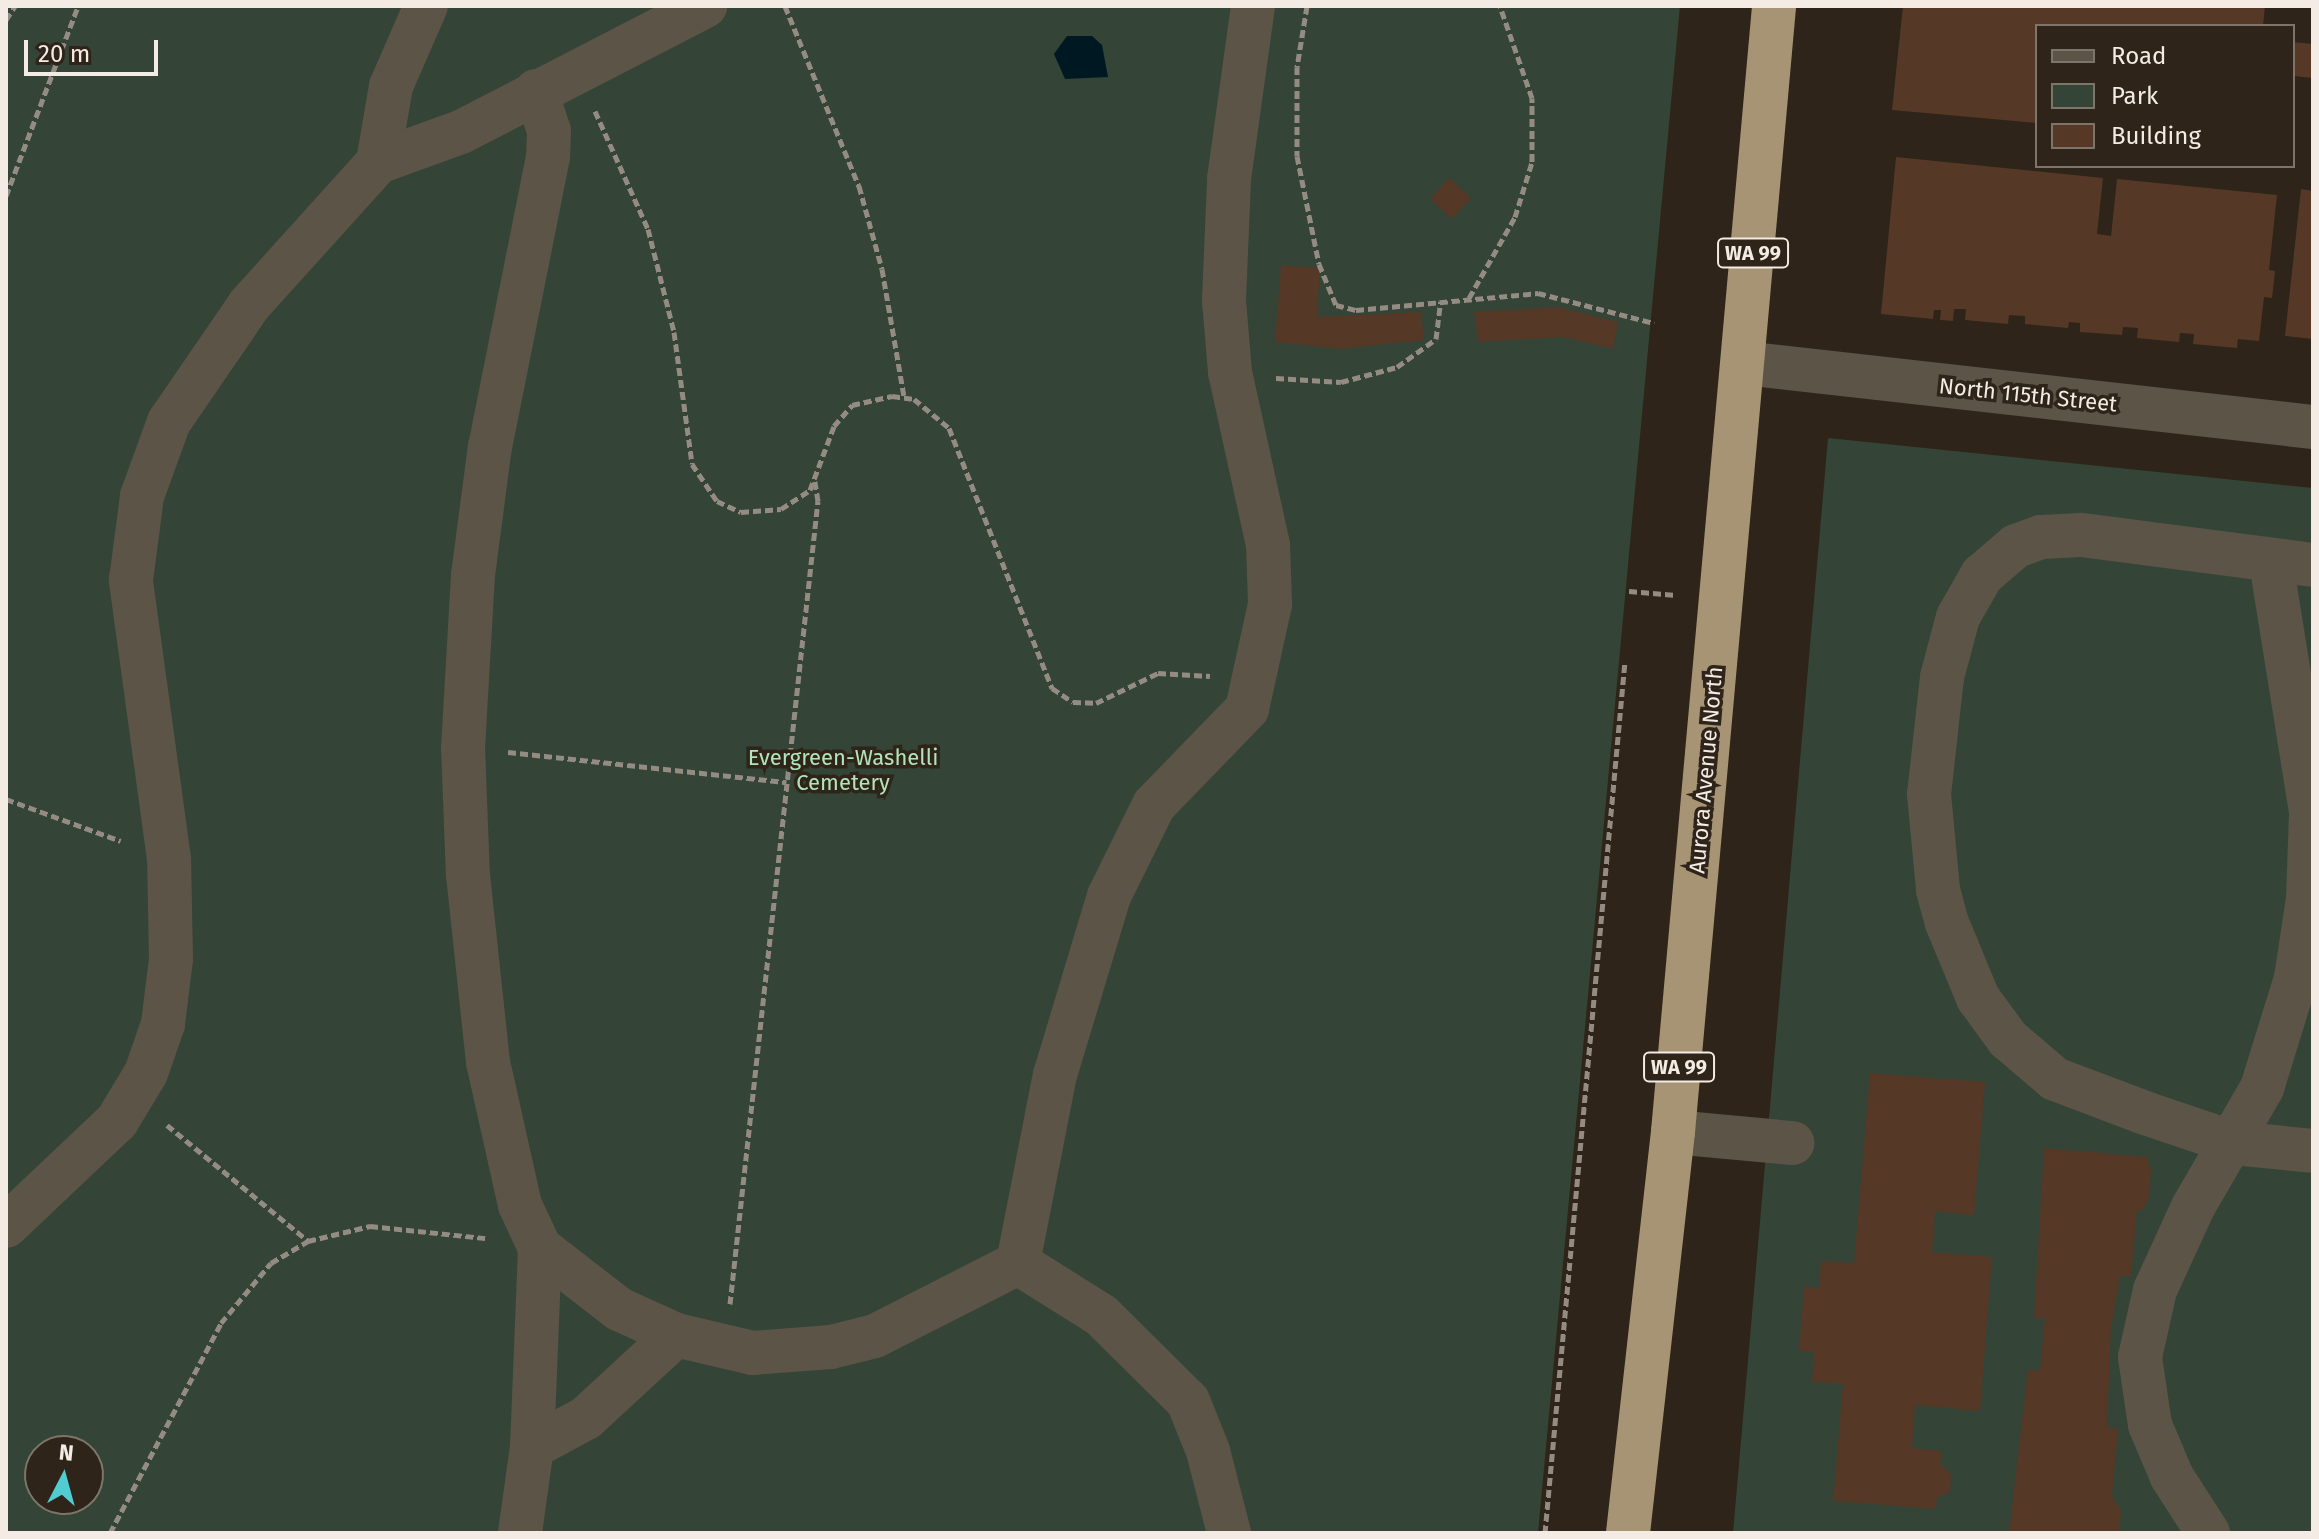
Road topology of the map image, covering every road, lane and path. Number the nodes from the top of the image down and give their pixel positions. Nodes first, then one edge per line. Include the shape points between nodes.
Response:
1 (15, 6) edge
2 (78, 6) edge
3 (426, 6) edge
4 (785, 6) edge
5 (1253, 6) edge
6 (1307, 6) edge
7 (1500, 6) edge
8 (1774, 6) edge
9 (676, 12) edge
10 (6, 20) edge
11 (575, 69) junction
12 (536, 91) junction
13 (378, 162) junction
14 (6, 196) edge
15 (1469, 298) junction
16 (1441, 301) junction
17 (1654, 323) dead end
18 (1743, 363) junction
19 (1230, 372) junction
20 (904, 396) junction
21 (2313, 427) edge
22 (815, 481) junction
23 (2292, 563) edge
24 (1625, 661) dead end
25 (1255, 683) junction
26 (463, 747) junction
27 (786, 782) junction
28 (6, 799) edge
29 (169, 859) junction
30 (133, 1097) junction
31 (1673, 1132) junction
32 (1792, 1143) dead end
33 (2234, 1143) junction
34 (2313, 1151) edge
35 (6, 1226) edge
36 (308, 1241) junction
37 (540, 1248) junction
38 (1018, 1263) junction
39 (676, 1335) junction
40 (725, 1349) junction
41 (532, 1447) junction
42 (110, 1533) edge
43 (520, 1533) edge
44 (1229, 1533) edge
45 (1545, 1533) edge
46 (1628, 1533) edge
47 (2208, 1533) edge

1 - 10 path
2 - 14 path
3 - 13 street via 391,86
4 - 20 path via 859,186 882,269
5 - 19 street via 1225,223
6 - 16 path via 1297,67 1296,143 1330,297 1356,310
7 - 15 path via 1518,51 1535,123 1530,177
8 - 18 highway, Aurora Avenue North / WA 99
9 - 11 street
11 - 12 street
11 - 22 path via 648,229 664,281 696,475 727,508 754,514 781,509
12 - 13 street via 450,137
12 - 26 street via 549,131 548,157 490,446 473,575
13 - 29 street via 218,344 169,422 142,496 133,538 132,626
15 - 16 path
15 - 17 path via 1538,293
16 - 19 path via 1436,339 1413,359 1377,375 1321,382
18 - 21 street, North 115th Street
18 - 31 highway, Aurora Avenue North / WA 99
19 - 25 street via 1270,565 1270,604
20 - 22 path via 864,400 842,414
20 - 25 path via 933,410 949,428 1044,680 1062,696 1096,703 1134,681 1173,672
22 - 27 path via 818,501
23 - 33 street via 2311,851 2296,978 2262,1088
23 - 33 street via 2081,535 2041,537 1995,562 1958,617 1933,738 1929,794 1938,890 1978,998 2042,1087
24 - 45 path
25 - 38 street via 1240,719 1182,771 1143,820 1109,896 1055,1075
26 - 27 path
26 - 37 street via 468,875 494,1106 520,1205
27 - 40 path
28 - 29 path
29 - 30 street via 169,994 157,1048
30 - 35 street via 97,1142
30 - 36 path
31 - 32 street
31 - 46 highway, Aurora Avenue North / WA 99
33 - 34 street
33 - 47 street via 2170,1256 2140,1357 2150,1425 2172,1477
36 - 37 path via 387,1225
36 - 42 path via 271,1263 221,1323
37 - 39 street via 619,1309
37 - 41 street
38 - 40 street via 875,1336 791,1352
38 - 44 street via 1101,1315 1188,1401
39 - 40 street
39 - 41 street via 586,1418
41 - 43 street

